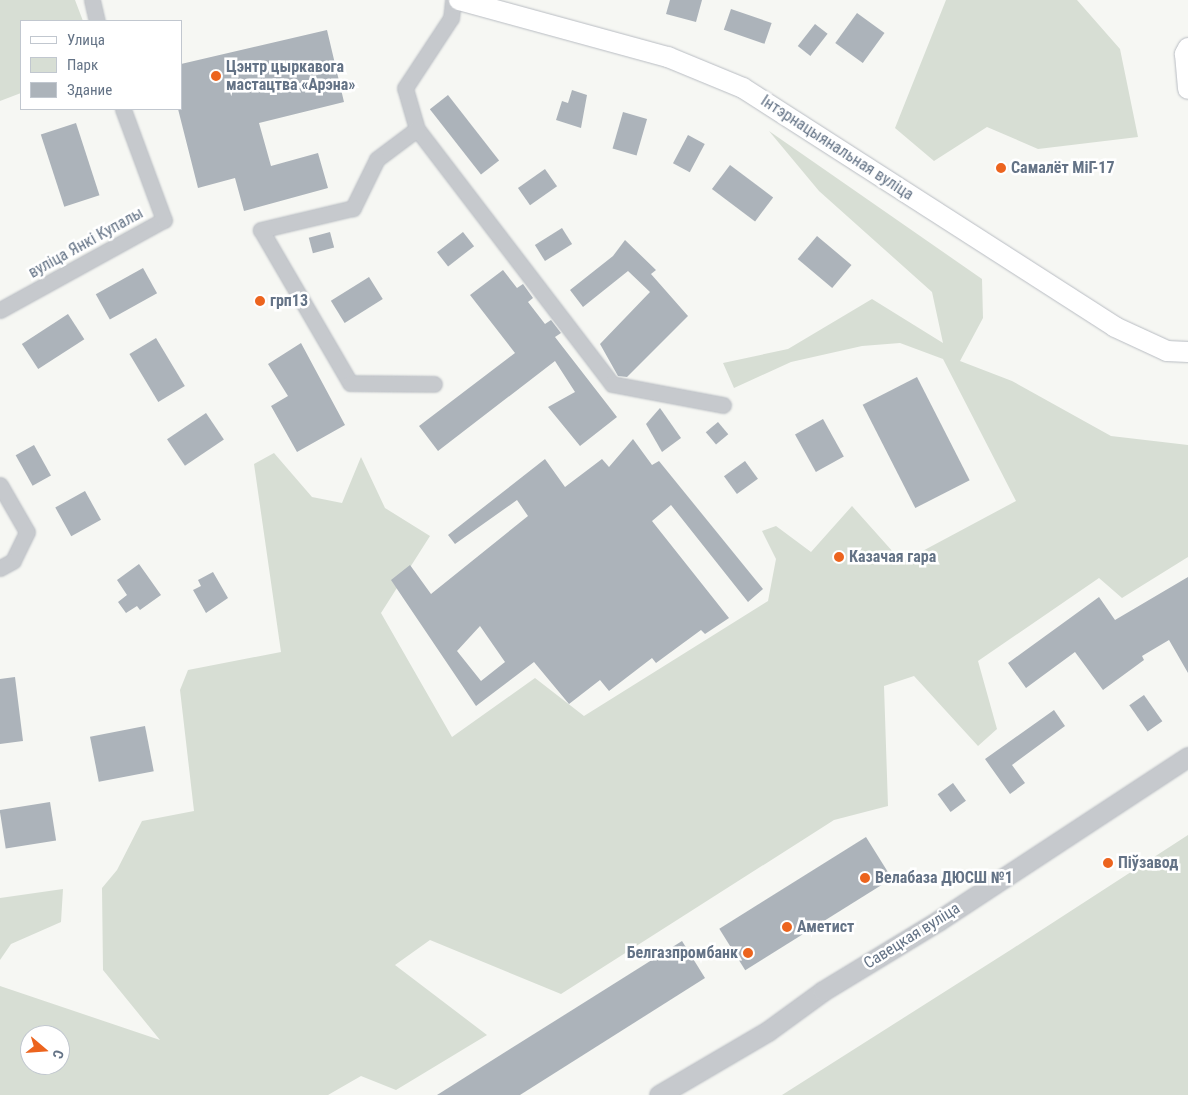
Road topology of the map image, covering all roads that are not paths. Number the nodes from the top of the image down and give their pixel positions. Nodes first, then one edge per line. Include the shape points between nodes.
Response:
1 (92, 0) edge
2 (453, 0) edge
3 (459, 0) edge
4 (97, 20) edge
5 (1188, 48) edge
6 (1188, 89) edge
7 (123, 110) edge
8 (417, 128) junction
9 (0, 310) edge
10 (1188, 352) edge
11 (434, 384) dead end
12 (723, 405) dead end
13 (0, 485) edge
14 (0, 568) edge
15 (1188, 757) edge
16 (659, 1095) edge

1 - 4 street
2 - 8 street via 451,18 405,88
3 - 10 main road, Інтэрнацыянальная вуліца via 668,57 743,88 1115,327 1167,351
5 - 6 main road via 1185,54
7 - 9 street, вуліца Янкі Купалы via 164,220
8 - 11 street via 377,159 352,208 261,230 350,382
8 - 12 street via 612,384
13 - 14 street via 28,532 12,561
15 - 16 street, Савецкая вуліца via 938,921 823,991 768,1031

